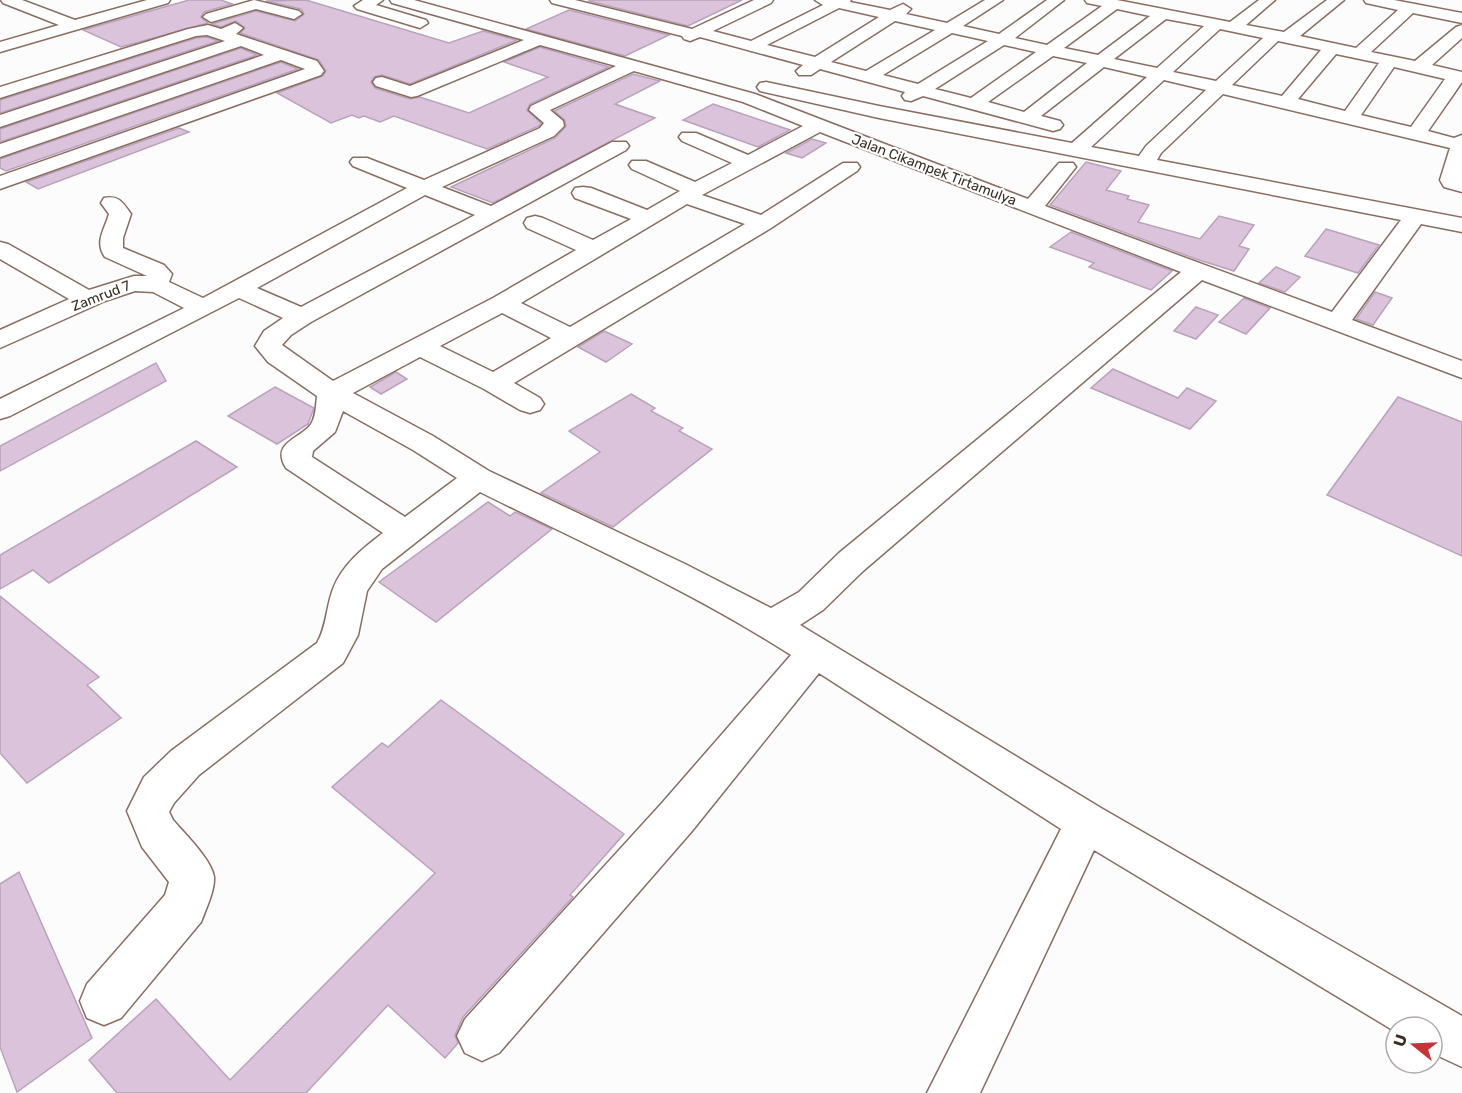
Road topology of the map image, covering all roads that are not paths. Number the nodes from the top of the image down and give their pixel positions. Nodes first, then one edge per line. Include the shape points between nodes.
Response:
1 (163, 0) edge
2 (376, 0) edge
3 (397, 0) edge
4 (433, 0) edge
5 (748, 0) edge
6 (766, 0) edge
7 (921, 0) edge
8 (996, 0) edge
9 (1057, 0) edge
10 (1092, 0) edge
11 (1268, 0) edge
12 (1337, 0) edge
13 (1371, 0) edge
14 (835, 1) edge
15 (10, 2) edge
16 (1390, 2) edge
17 (1462, 2) edge
18 (1114, 4) junction
19 (71, 5) dead end
20 (1192, 6) dead end
21 (556, 7) edge
22 (644, 8) dead end
23 (1409, 8) junction
24 (42, 13) junction
25 (294, 14) dead end
26 (892, 15) junction
27 (1169, 15) junction
28 (625, 17) junction
29 (1455, 17) edge
30 (21, 19) dead end
31 (471, 21) junction
32 (1224, 26) junction
33 (70, 27) junction
34 (226, 28) junction
35 (948, 28) junction
36 (526, 30) junction
37 (1462, 30) edge
38 (1281, 37) junction
39 (1001, 40) junction
40 (0, 47) edge
41 (752, 47) junction
42 (658, 48) junction
43 (1332, 48) junction
44 (132, 51) junction
45 (1051, 51) junction
46 (1359, 54) junction
47 (280, 55) junction
48 (1098, 61) junction
49 (1389, 61) junction
50 (815, 63) junction
51 (1419, 68) junction
52 (1157, 75) junction
53 (1459, 76) edge
54 (868, 77) junction
55 (382, 82) dead end
56 (773, 88) junction
57 (1217, 88) junction
58 (922, 91) junction
59 (0, 93) edge
60 (749, 98) junction
61 (1286, 102) junction
62 (974, 104) junction
63 (879, 112) junction
64 (1350, 117) junction
65 (1027, 118) junction
66 (0, 121) edge
67 (819, 125) junction
68 (1417, 133) junction
69 (1091, 135) junction
70 (689, 137) dead end
71 (480, 139) dead end
72 (1461, 143) edge
73 (620, 146) dead end
74 (0, 151) edge
75 (497, 154) junction
76 (1149, 157) junction
77 (1071, 158) junction
78 (360, 162) dead end
79 (748, 162) junction
80 (639, 165) dead end
81 (850, 167) dead end
82 (0, 183) edge
83 (1462, 186) edge
84 (423, 188) junction
85 (583, 193) dead end
86 (691, 193) junction
87 (112, 203) dead end
88 (1032, 208) junction
89 (492, 214) junction
90 (1415, 216) junction
91 (649, 218) junction
92 (535, 223) dead end
93 (763, 223) junction
94 (1462, 225) edge
95 (595, 250) junction
96 (1, 251) edge
97 (1199, 270) junction
98 (156, 285) junction
99 (219, 298) junction
100 (89, 300) junction
101 (502, 303) junction
102 (302, 317) junction
103 (1337, 323) junction
104 (572, 338) junction
105 (0, 340) edge
106 (420, 347) junction
107 (1462, 370) edge
108 (494, 383) junction
109 (332, 393) junction
110 (530, 404) dead end
111 (0, 410) edge
112 (0, 423) edge
113 (478, 478) junction
114 (407, 534) junction
115 (772, 625) junction
116 (815, 652) junction
117 (1086, 822) junction
118 (104, 1001) dead end
119 (482, 1036) dead end
120 (1462, 1042) edge
121 (953, 1093) edge

1 - 33 street
1 - 34 street
2 - 31 street via 362,6 439,28
3 - 31 street, Jalan Cikampek Tirtamulya
4 - 36 street
5 - 42 street
6 - 42 street
7 - 26 street
8 - 35 street
9 - 39 street
10 - 18 street
11 - 32 street
12 - 38 street
13 - 16 street
14 - 26 street
14 - 41 street
15 - 24 street
16 - 23 street
17 - 29 street
18 - 27 street
18 - 45 street
19 - 24 street
20 - 27 street
21 - 28 street via 576,5
22 - 28 street
23 - 29 street
23 - 46 street
24 - 30 street
24 - 33 street
25 - 34 street via 256,4
26 - 35 street
26 - 50 street
27 - 32 street
27 - 48 street
28 - 42 street
31 - 36 street, Jalan Cikampek Tirtamulya
32 - 38 street
32 - 52 street
33 - 40 street
33 - 44 street
34 - 44 street via 199,31
34 - 47 street
34 - 66 street
35 - 39 street
35 - 54 street
36 - 42 street, Jalan Cikampek Tirtamulya
36 - 55 street via 411,92
37 - 51 street
38 - 43 street
38 - 57 street
39 - 45 street
39 - 58 street
41 - 42 street
41 - 50 street
42 - 56 street
42 - 60 street, Jalan Cikampek Tirtamulya
42 - 75 street via 529,115 554,121 554,126
43 - 46 street
43 - 61 street
44 - 59 street
45 - 48 street
45 - 62 street
46 - 49 street
47 - 74 street
47 - 82 street via 311,65 315,71
48 - 52 street
48 - 65 street
49 - 51 street
49 - 64 street
50 - 54 street
50 - 56 street
51 - 53 street
52 - 57 street
52 - 69 street
53 - 68 street
54 - 58 street
56 - 60 street
56 - 63 street
57 - 61 street
57 - 76 street
58 - 62 street
58 - 63 street
60 - 67 street, Jalan Cikampek Tirtamulya
61 - 64 street
62 - 65 street
63 - 77 street
64 - 68 street
65 - 69 street
67 - 79 street
67 - 88 street, Jalan Cikampek Tirtamulya
68 - 72 street
69 - 76 street
69 - 77 street
70 - 79 street
71 - 75 street via 478,146
72 - 83 street via 1450,180
73 - 89 street
75 - 84 street
76 - 77 street
76 - 90 street
77 - 88 street
78 - 84 street
79 - 86 street
80 - 86 street
81 - 93 street
84 - 89 street
84 - 99 street
85 - 91 street
86 - 91 street
86 - 93 street
87 - 98 street via 120,214 112,235 113,252 156,270 160,274
88 - 97 street, Jalan Cikampek Tirtamulya
89 - 102 street
90 - 94 street
90 - 103 street
91 - 95 street
92 - 95 street
93 - 104 street
95 - 101 street
96 - 100 street
97 - 103 street, Jalan Cikampek Tirtamulya
97 - 115 street via 851,562 811,601
98 - 99 street, Zamrud 7
98 - 100 street, Zamrud 7 via 136,283
99 - 102 street, Zamrud 7
99 - 111 street
99 - 112 street via 228,305
100 - 105 street, Zamrud 7
101 - 104 street
101 - 106 street
102 - 109 street via 278,333 268,346
103 - 107 street, Jalan Cikampek Tirtamulya
104 - 108 street
106 - 108 street
106 - 109 street
108 - 110 street
109 - 113 street
109 - 114 street via 325,425 300,445 297,461
113 - 114 street
113 - 115 street
114 - 118 street via 370,560 358,574 350,589 340,635 330,653 185,763 159,790 148,811 157,833 192,877 190,887 185,906
115 - 116 street
116 - 117 street
116 - 119 street via 676,817
117 - 120 street
117 - 121 street

